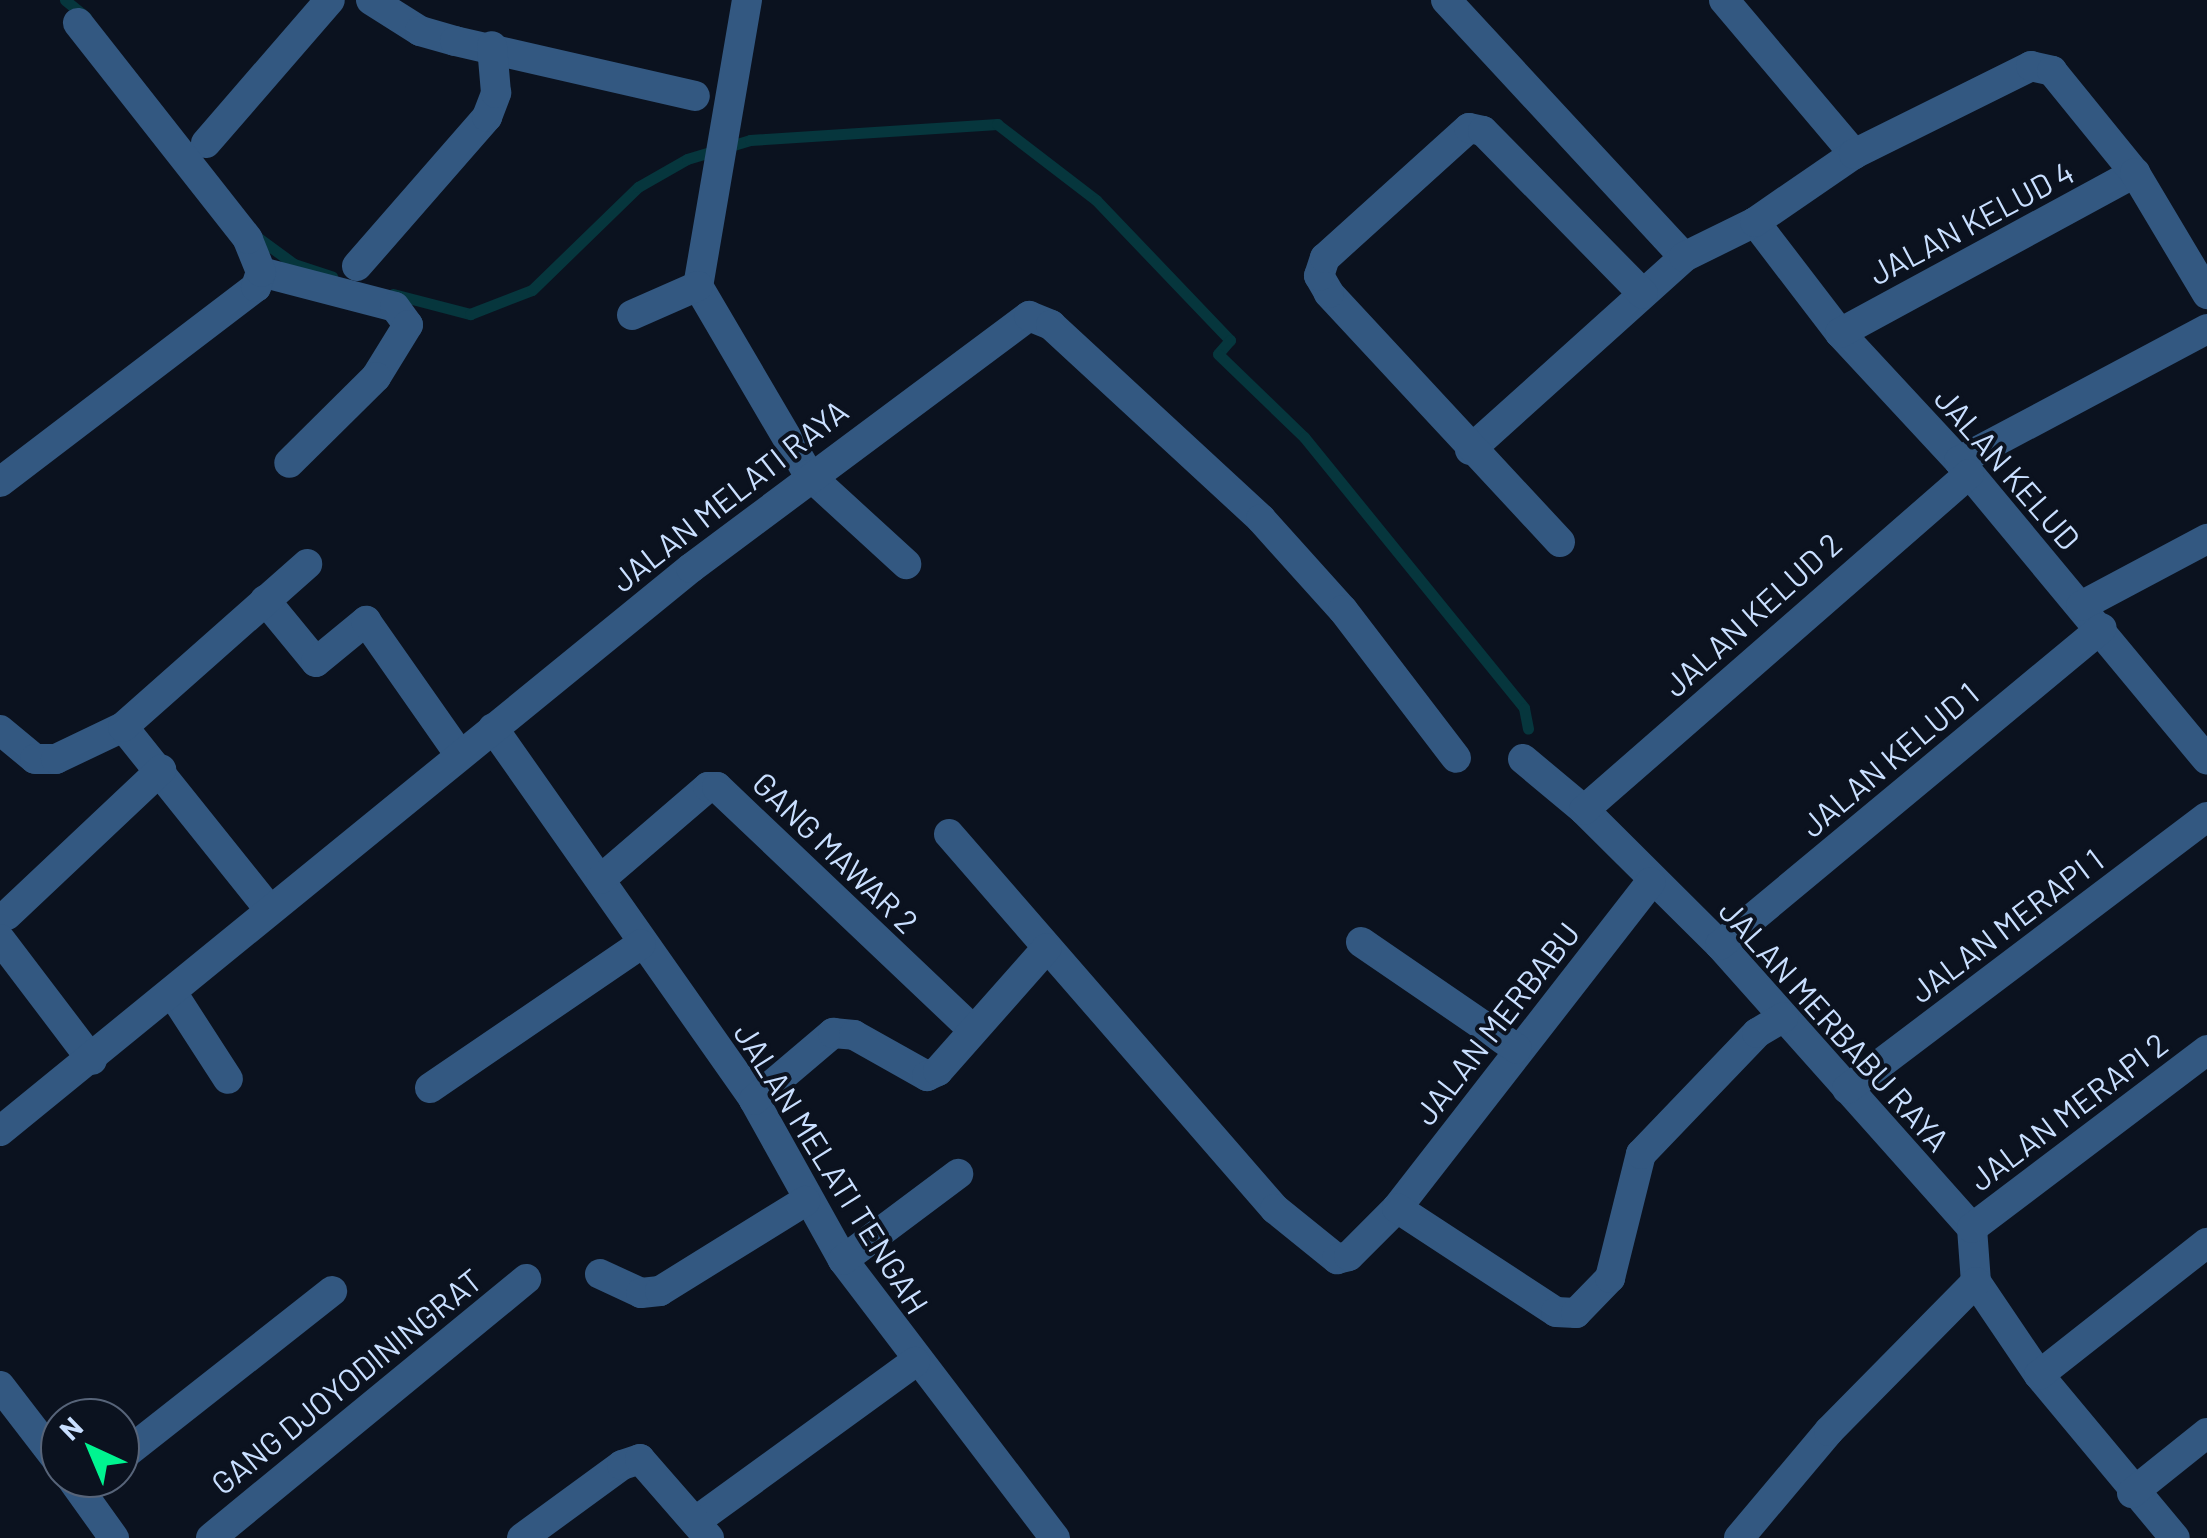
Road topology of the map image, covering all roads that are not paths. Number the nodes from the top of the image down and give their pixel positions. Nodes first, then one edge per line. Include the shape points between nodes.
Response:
1 (330, 0) edge
2 (371, 0) edge
3 (747, 0) edge
4 (1446, 0) edge
5 (1724, 0) edge
6 (78, 24) dead end
7 (492, 46) junction
8 (696, 96) dead end
9 (206, 144) dead end
10 (1854, 154) junction
11 (2135, 173) junction
12 (1755, 222) junction
13 (1684, 257) junction
14 (357, 266) dead end
15 (260, 272) junction
16 (698, 286) junction
17 (1644, 294) junction
18 (2207, 294) edge
19 (632, 315) dead end
20 (2207, 329) edge
21 (1840, 333) junction
22 (1470, 450) junction
23 (288, 464) dead end
24 (1964, 468) junction
25 (809, 474) junction
26 (0, 482) edge
27 (2207, 539) edge
28 (1560, 542) dead end
29 (308, 564) dead end
30 (906, 564) dead end
31 (265, 600) junction
32 (2091, 617) junction
33 (123, 727) junction
34 (493, 728) junction
35 (0, 730) edge
36 (459, 754) junction
37 (1456, 758) dead end
38 (1522, 759) dead end
39 (2207, 760) edge
40 (160, 770) junction
41 (1584, 810) junction
42 (2207, 817) edge
43 (949, 834) dead end
44 (601, 878) junction
45 (1651, 882) junction
46 (268, 908) junction
47 (3, 927) edge
48 (1361, 942) dead end
49 (641, 944) junction
50 (1720, 945) junction
51 (1046, 948) junction
52 (173, 994) junction
53 (1784, 1017) junction
54 (972, 1029) junction
55 (1517, 1049) junction
56 (2207, 1050) edge
57 (92, 1060) junction
58 (228, 1079) dead end
59 (430, 1088) dead end
60 (1847, 1089) junction
61 (754, 1100) junction
62 (0, 1131) edge
63 (958, 1174) dead end
64 (805, 1201) junction
65 (1397, 1208) junction
66 (1972, 1228) junction
67 (2207, 1243) edge
68 (843, 1260) junction
69 (600, 1274) dead end
70 (526, 1279) dead end
71 (1976, 1282) junction
72 (332, 1291) dead end
73 (914, 1362) junction
74 (2039, 1376) junction
75 (0, 1386) edge
76 (2207, 1433) edge
77 (40, 1438) edge
78 (140, 1442) edge
79 (2132, 1493) junction
80 (91, 1498) edge
81 (703, 1530) edge
82 (114, 1538) edge
83 (211, 1538) edge
84 (522, 1538) edge
85 (1055, 1538) edge
86 (1739, 1538) edge
87 (2175, 1538) edge

1 - 9 street
2 - 7 street via 420,30
3 - 16 street
4 - 13 street
5 - 10 street
6 - 15 street via 248,239
7 - 8 street
7 - 14 street via 496,93 487,117
10 - 11 street via 2042,66
10 - 12 street
11 - 18 street
11 - 21 street, JALAN KELUD 4
12 - 13 street
12 - 21 street, JALAN KELUD
13 - 17 street
15 - 23 street via 396,307 408,325 376,377
15 - 26 street via 256,288
16 - 19 street
16 - 25 street
17 - 22 street
17 - 22 street via 1483,130 1469,128 1324,258 1319,276
20 - 24 street, JALAN KELUD 2
21 - 24 street, JALAN KELUD
22 - 28 street
24 - 32 street, JALAN KELUD
24 - 41 street, JALAN KELUD 2
25 - 30 street
25 - 34 street, JALAN MELATI RAYA
25 - 37 street, JALAN MELATI RAYA via 1009,327 1038,317 1261,519 1343,610
27 - 32 street, JALAN KELUD 1
29 - 31 street
31 - 33 street
31 - 36 street via 316,662 366,621
32 - 39 street, JALAN KELUD
32 - 50 street, JALAN KELUD 1
33 - 35 street via 56,759 35,759
33 - 40 street
34 - 36 street, JALAN MELATI RAYA
34 - 44 street, JALAN MELATI TENGAH
36 - 46 street, JALAN MELATI RAYA
38 - 41 street, JALAN MERBABU RAYA
40 - 46 street
40 - 47 street
41 - 45 street, JALAN MERBABU RAYA
42 - 60 street, JALAN MERAPI 1
43 - 51 street
44 - 49 street, JALAN MELATI TENGAH
44 - 54 street, GANG MAWAR 2 via 708,787 717,787
45 - 50 street, JALAN MERBABU RAYA
45 - 55 street, JALAN MERBABU
46 - 52 street, JALAN MELATI RAYA
47 - 57 street
48 - 55 street
49 - 59 street
49 - 61 street, JALAN MELATI TENGAH
50 - 53 street, JALAN MERBABU RAYA
51 - 54 street
51 - 65 street, JALAN MERBABU via 1276,1209 1324,1253 1350,1256
52 - 57 street, JALAN MELATI RAYA
52 - 58 street
53 - 60 street, JALAN MERBABU RAYA
53 - 65 street via 1757,1032 1641,1154 1610,1278 1576,1313 1556,1312
54 - 61 street via 926,1076 854,1035 833,1033
55 - 65 street, JALAN MERBABU
56 - 66 street, JALAN MERAPI 2
57 - 62 street, JALAN MELATI RAYA
60 - 66 street, JALAN MERBABU RAYA
61 - 64 street, JALAN MELATI TENGAH via 799,1174
63 - 68 street
64 - 68 street, JALAN MELATI TENGAH
64 - 69 street via 660,1292 641,1293
66 - 71 street
67 - 74 street
68 - 73 street, JALAN MELATI TENGAH
70 - 83 street, GANG DJOYODININGRAT
71 - 74 street
71 - 86 street via 1829,1431
72 - 78 street
73 - 81 street
73 - 85 street, JALAN MELATI TENGAH
74 - 79 street
75 - 77 street
76 - 79 street
79 - 87 street
80 - 82 street
81 - 84 street via 640,1459 622,1464

